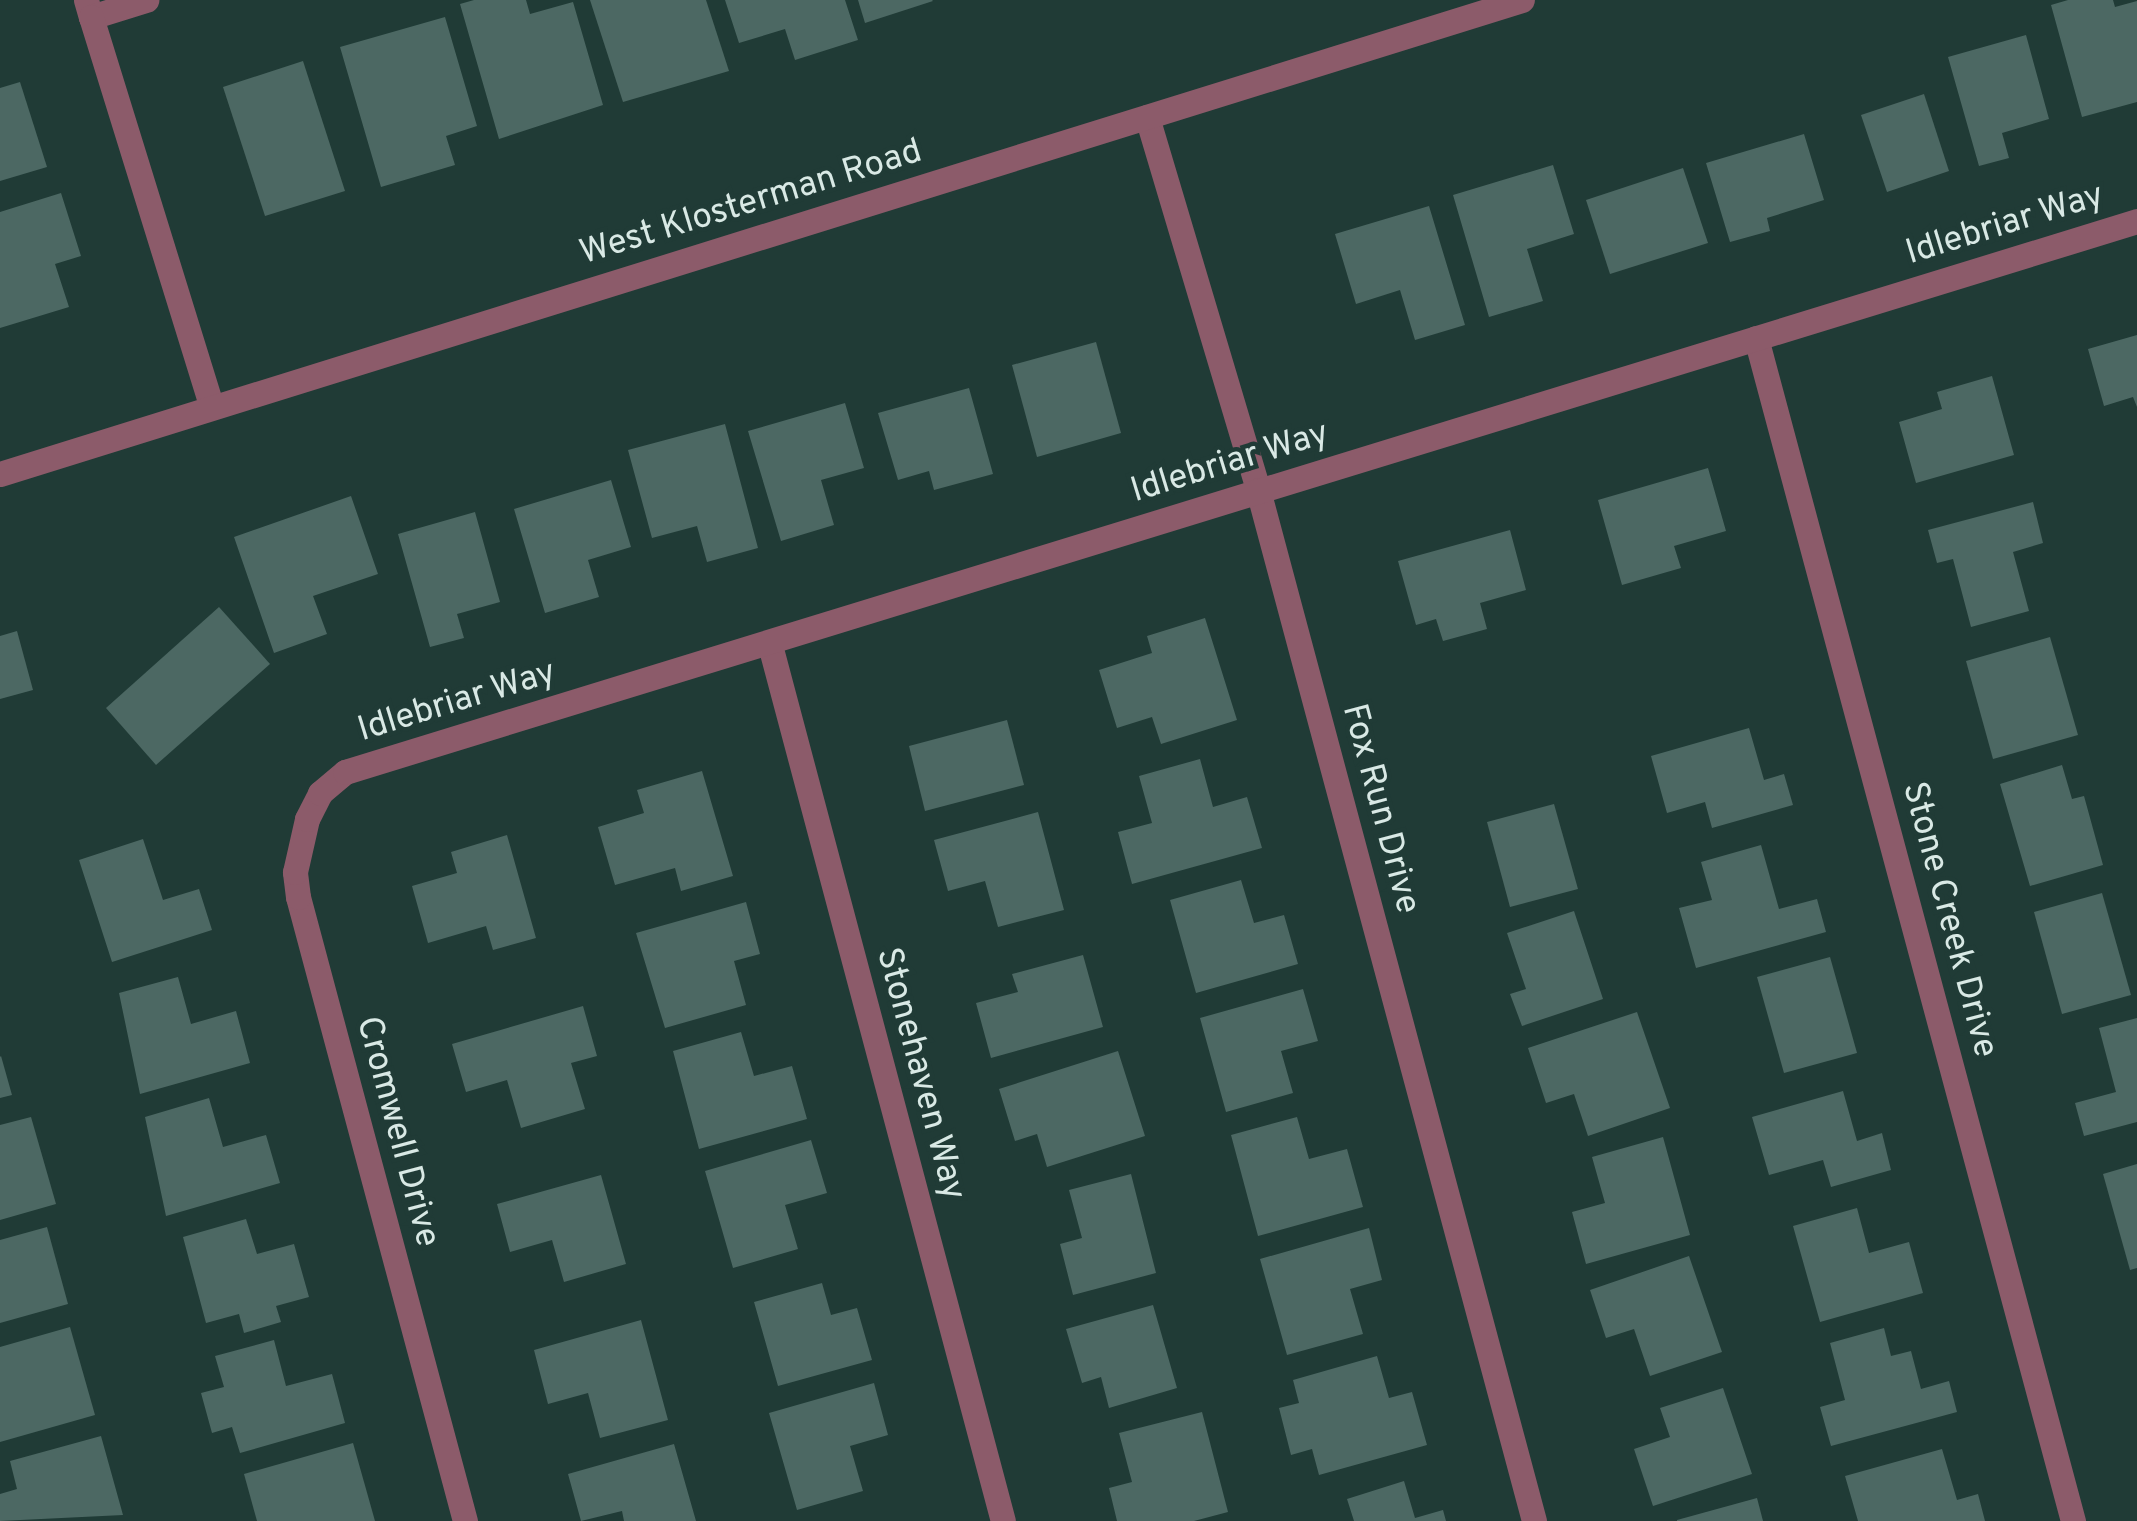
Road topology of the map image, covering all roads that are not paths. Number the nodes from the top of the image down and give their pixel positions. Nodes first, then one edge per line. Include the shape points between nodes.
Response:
1 (146, 0) edge
2 (1522, 0) edge
3 (89, 8) edge
4 (1147, 117) junction
5 (2137, 220) edge
6 (1756, 338) junction
7 (212, 407) junction
8 (0, 474) edge
9 (1258, 490) junction
10 (770, 644) junction
11 (345, 772) joint
12 (465, 1521) edge
13 (1003, 1521) edge
14 (1534, 1521) edge
15 (2074, 1521) edge

1 - 3 street
2 - 4 street, West Klosterman Road
3 - 7 street
4 - 7 street, West Klosterman Road
4 - 9 street, Fox Run Drive
5 - 6 street, Idlebriar Way
6 - 9 street, Idlebriar Way
6 - 15 street, Stone Creek Drive
7 - 8 street, West Klosterman Road
9 - 10 street, Idlebriar Way
9 - 14 street, Fox Run Drive
10 - 11 street, Idlebriar Way
10 - 13 street, Stonehaven Way
11 - 12 street, Cromwell Drive via 320,792 307,818 298,897

